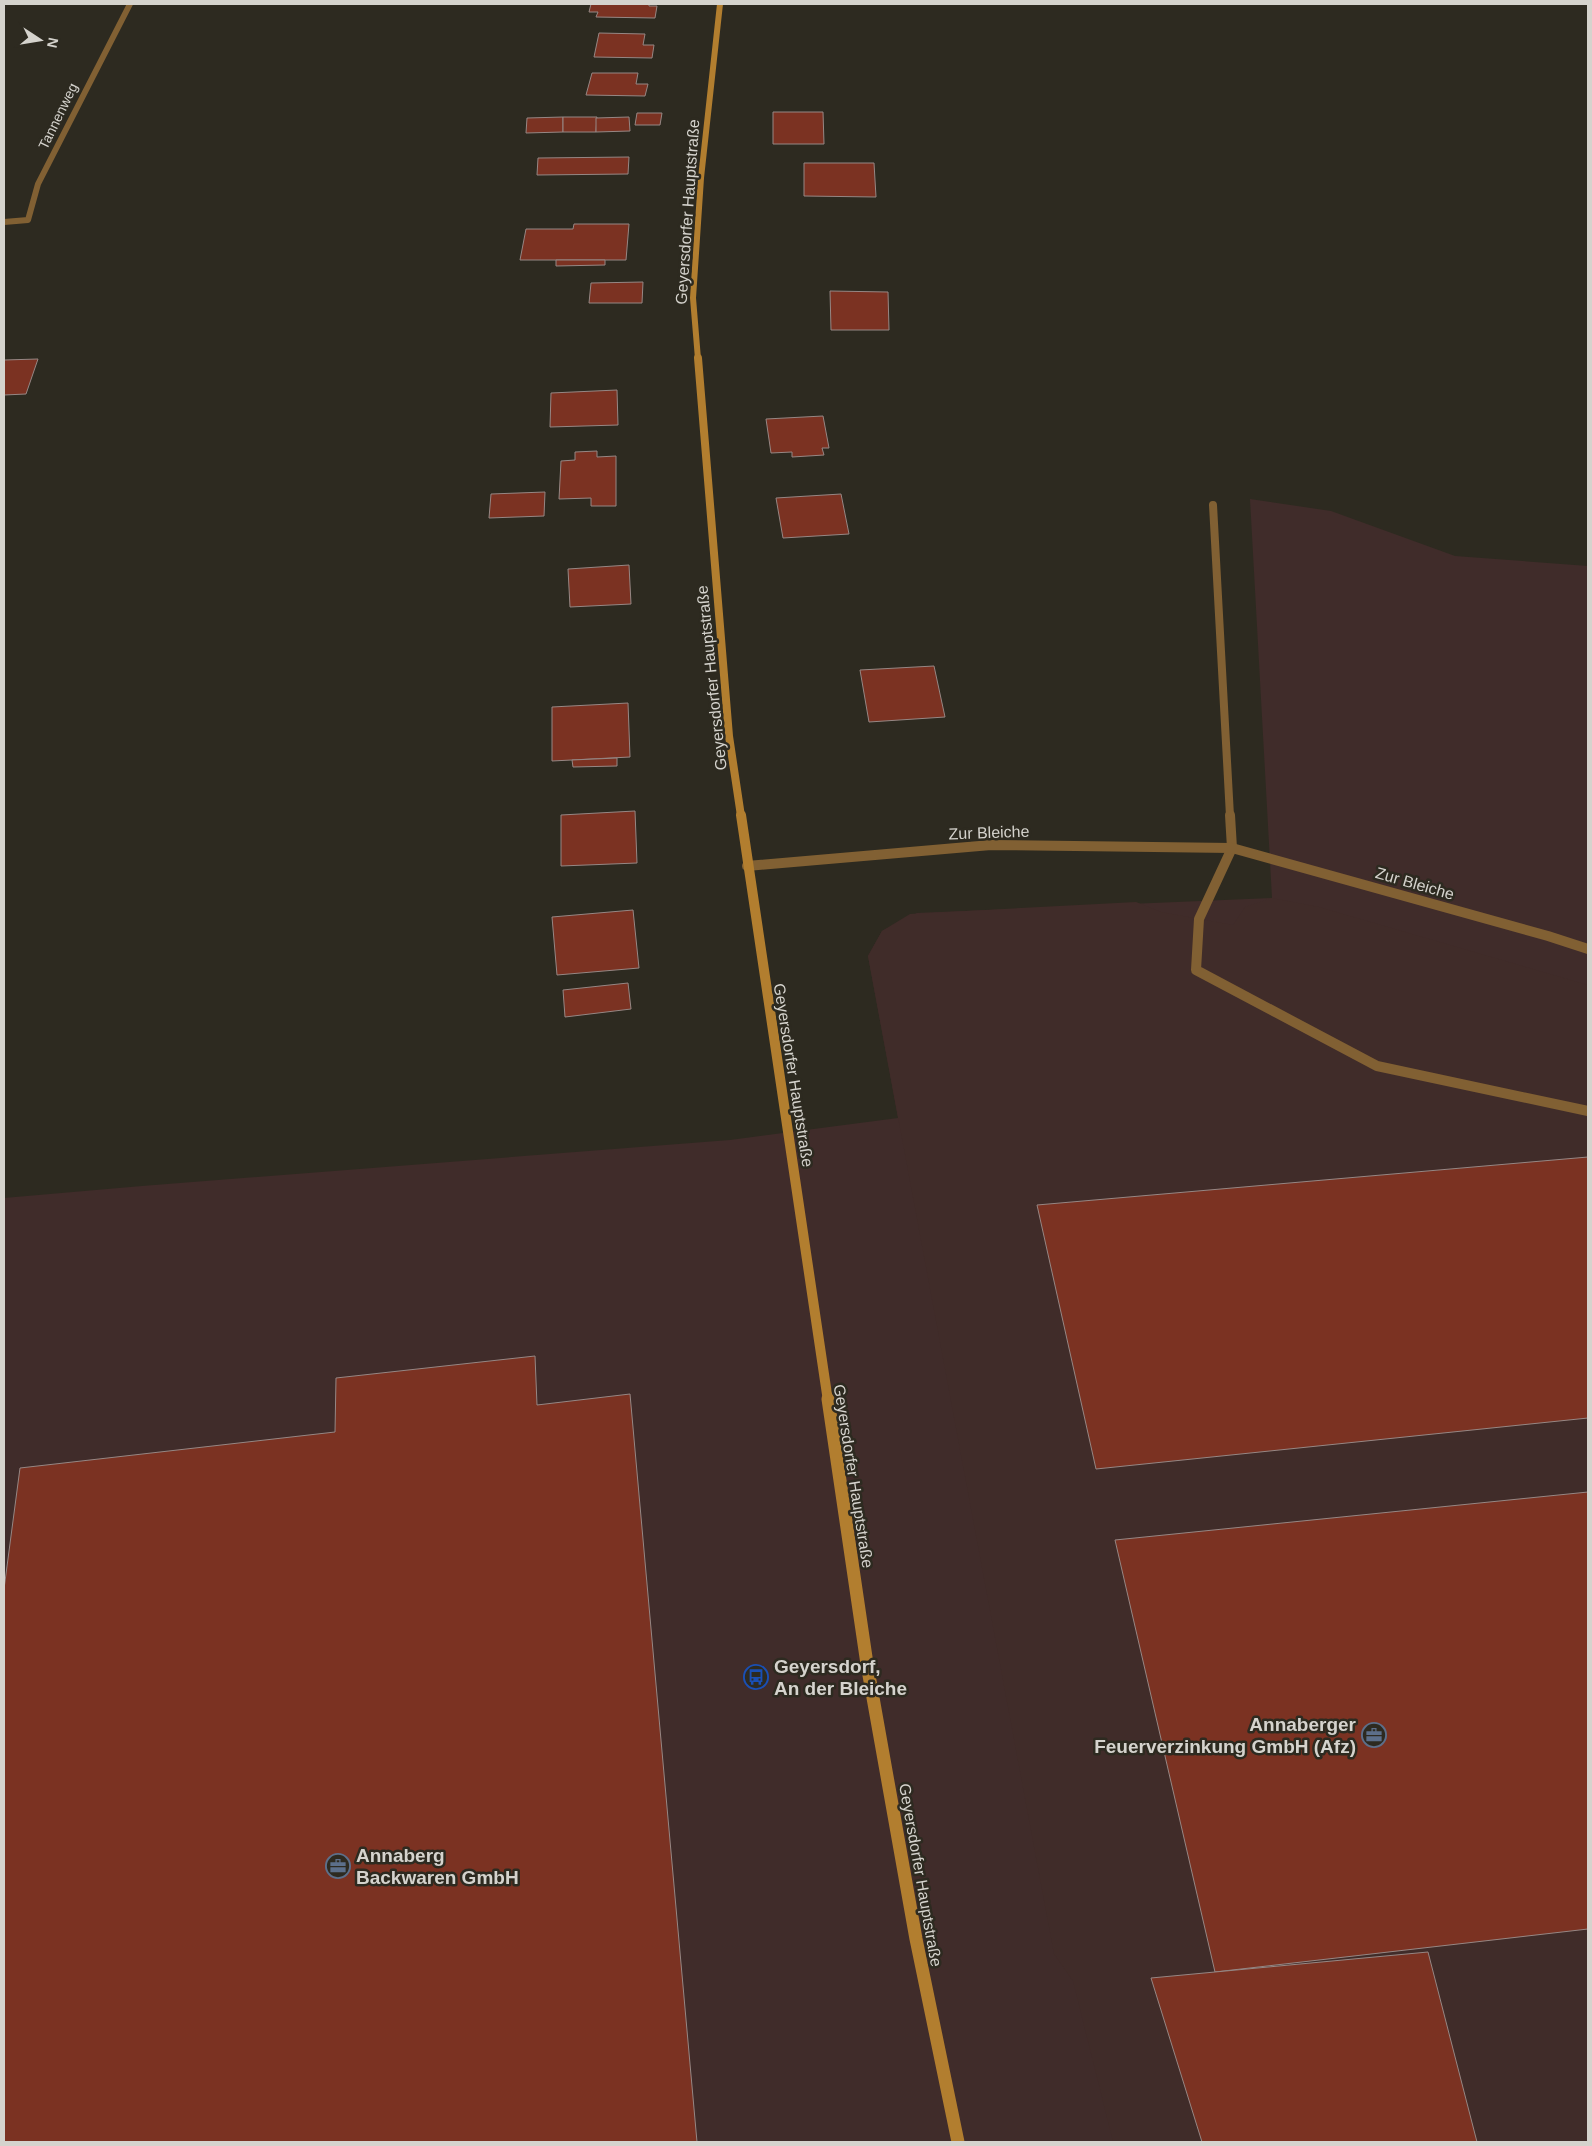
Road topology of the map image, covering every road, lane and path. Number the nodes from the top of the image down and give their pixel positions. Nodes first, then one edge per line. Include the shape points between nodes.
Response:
1 (130, 4) edge
2 (720, 4) edge
3 (4, 222) edge
4 (1213, 505) dead end
5 (1232, 848) junction
6 (747, 866) junction
7 (1588, 949) edge
8 (1588, 1110) edge
9 (958, 2142) edge

1 - 3 street, Tannenweg via 38,184 28,220
2 - 6 main road, Geyersdorfer Hauptstraße via 701,178 693,298 729,736
4 - 5 street
5 - 6 street, Zur Bleiche via 991,845
5 - 7 street, Zur Bleiche
5 - 8 street via 1199,919 1196,970 1377,1066
6 - 9 main road, Geyersdorfer Hauptstraße via 868,1664 916,1939

